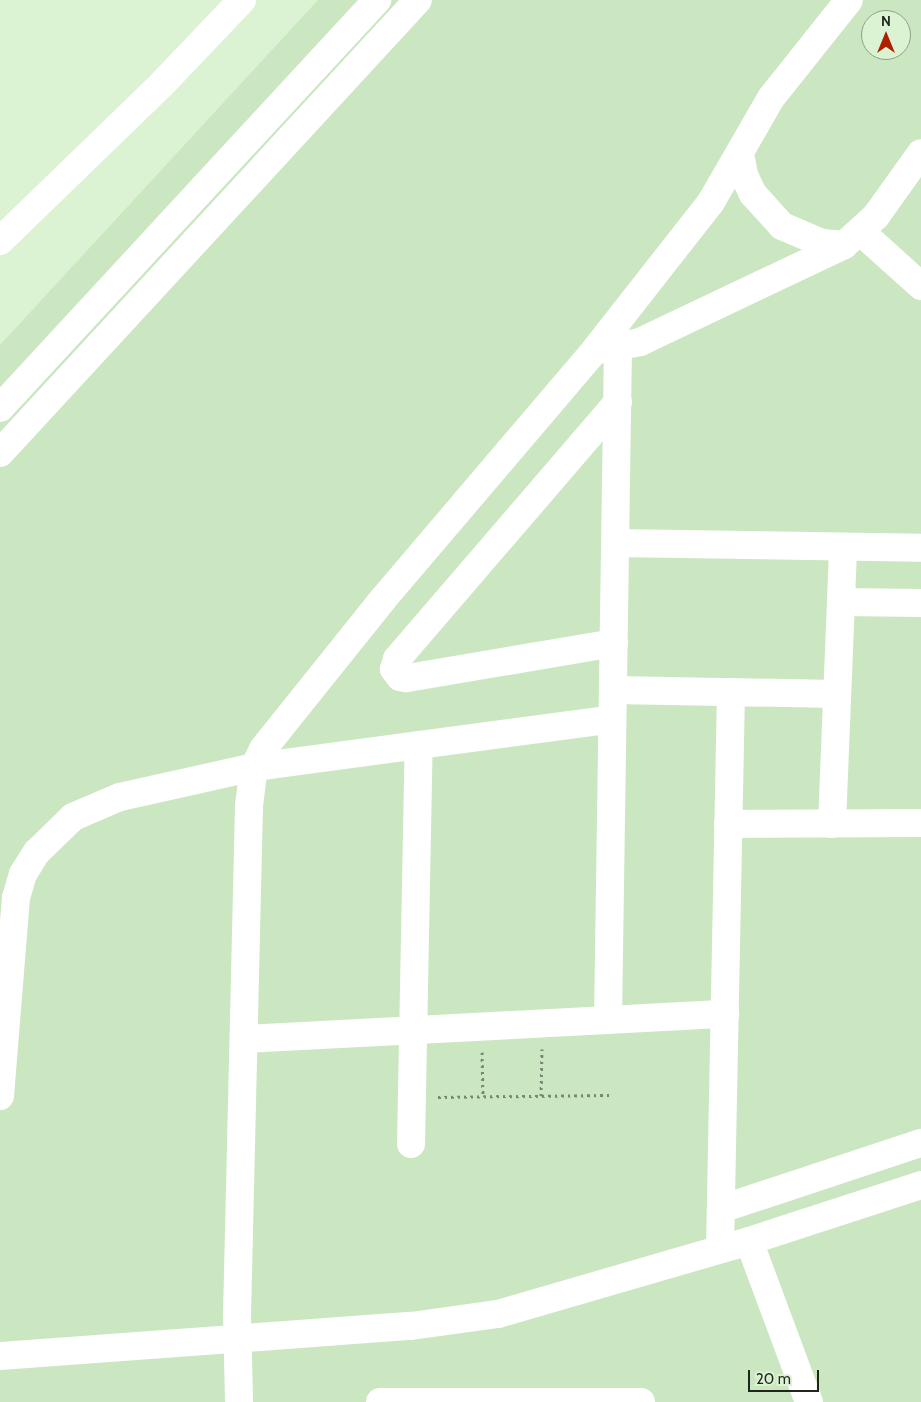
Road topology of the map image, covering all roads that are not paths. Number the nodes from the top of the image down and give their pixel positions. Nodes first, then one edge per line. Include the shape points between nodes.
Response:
1 (242, 0) edge
2 (377, 0) edge
3 (418, 0) edge
4 (849, 0) edge
5 (921, 153) edge
6 (740, 154) junction
7 (852, 238) junction
8 (0, 241) edge
9 (921, 286) edge
10 (607, 349) junction
11 (618, 402) junction
12 (0, 408) edge
13 (0, 453) edge
14 (615, 543) junction
15 (843, 547) junction
16 (921, 548) edge
17 (919, 599) edge
18 (841, 602) junction
19 (614, 643) junction
20 (613, 690) junction
21 (731, 692) junction
22 (837, 694) junction
23 (612, 719) junction
24 (419, 744) junction
25 (254, 767) junction
26 (921, 823) edge
27 (728, 824) junction
28 (832, 824) junction
29 (725, 1014) junction
30 (608, 1020) junction
31 (414, 1030) junction
32 (245, 1039) junction
33 (0, 1096) edge
34 (921, 1143) edge
35 (411, 1144) dead end
36 (921, 1185) edge
37 (721, 1209) junction
38 (749, 1241) junction
39 (720, 1249) junction
40 (237, 1338) junction
41 (0, 1356) edge
42 (239, 1402) edge
43 (380, 1402) edge
44 (641, 1402) edge
45 (809, 1402) edge

1 - 8 street via 162,84
2 - 12 street
3 - 13 street
4 - 6 street via 772,98
5 - 7 street via 889,200
6 - 7 street via 744,175 753,194 782,226 822,243
6 - 10 street via 711,202
7 - 9 street
7 - 10 street via 640,342
10 - 11 street
10 - 25 street via 384,598 263,749
11 - 14 street
11 - 19 street via 397,659 394,669 400,677 406,678
14 - 15 street
14 - 19 street
15 - 16 street
15 - 18 street
17 - 18 street
18 - 22 street
19 - 20 street
20 - 21 street
20 - 23 street
21 - 22 street
21 - 27 street
22 - 28 street
23 - 24 street
23 - 30 street
24 - 25 street
24 - 31 street
25 - 32 street via 249,806
25 - 33 street via 96,805 53,833 37,852 23,874 16,898
26 - 28 street
27 - 28 street
27 - 29 street
29 - 30 street
29 - 37 street
30 - 31 street
31 - 32 street
31 - 35 street
32 - 40 street
34 - 37 street
36 - 38 street
37 - 39 street
38 - 39 street
38 - 45 street
39 - 40 street via 498,1314 411,1326
40 - 41 street
40 - 42 street
43 - 44 street

